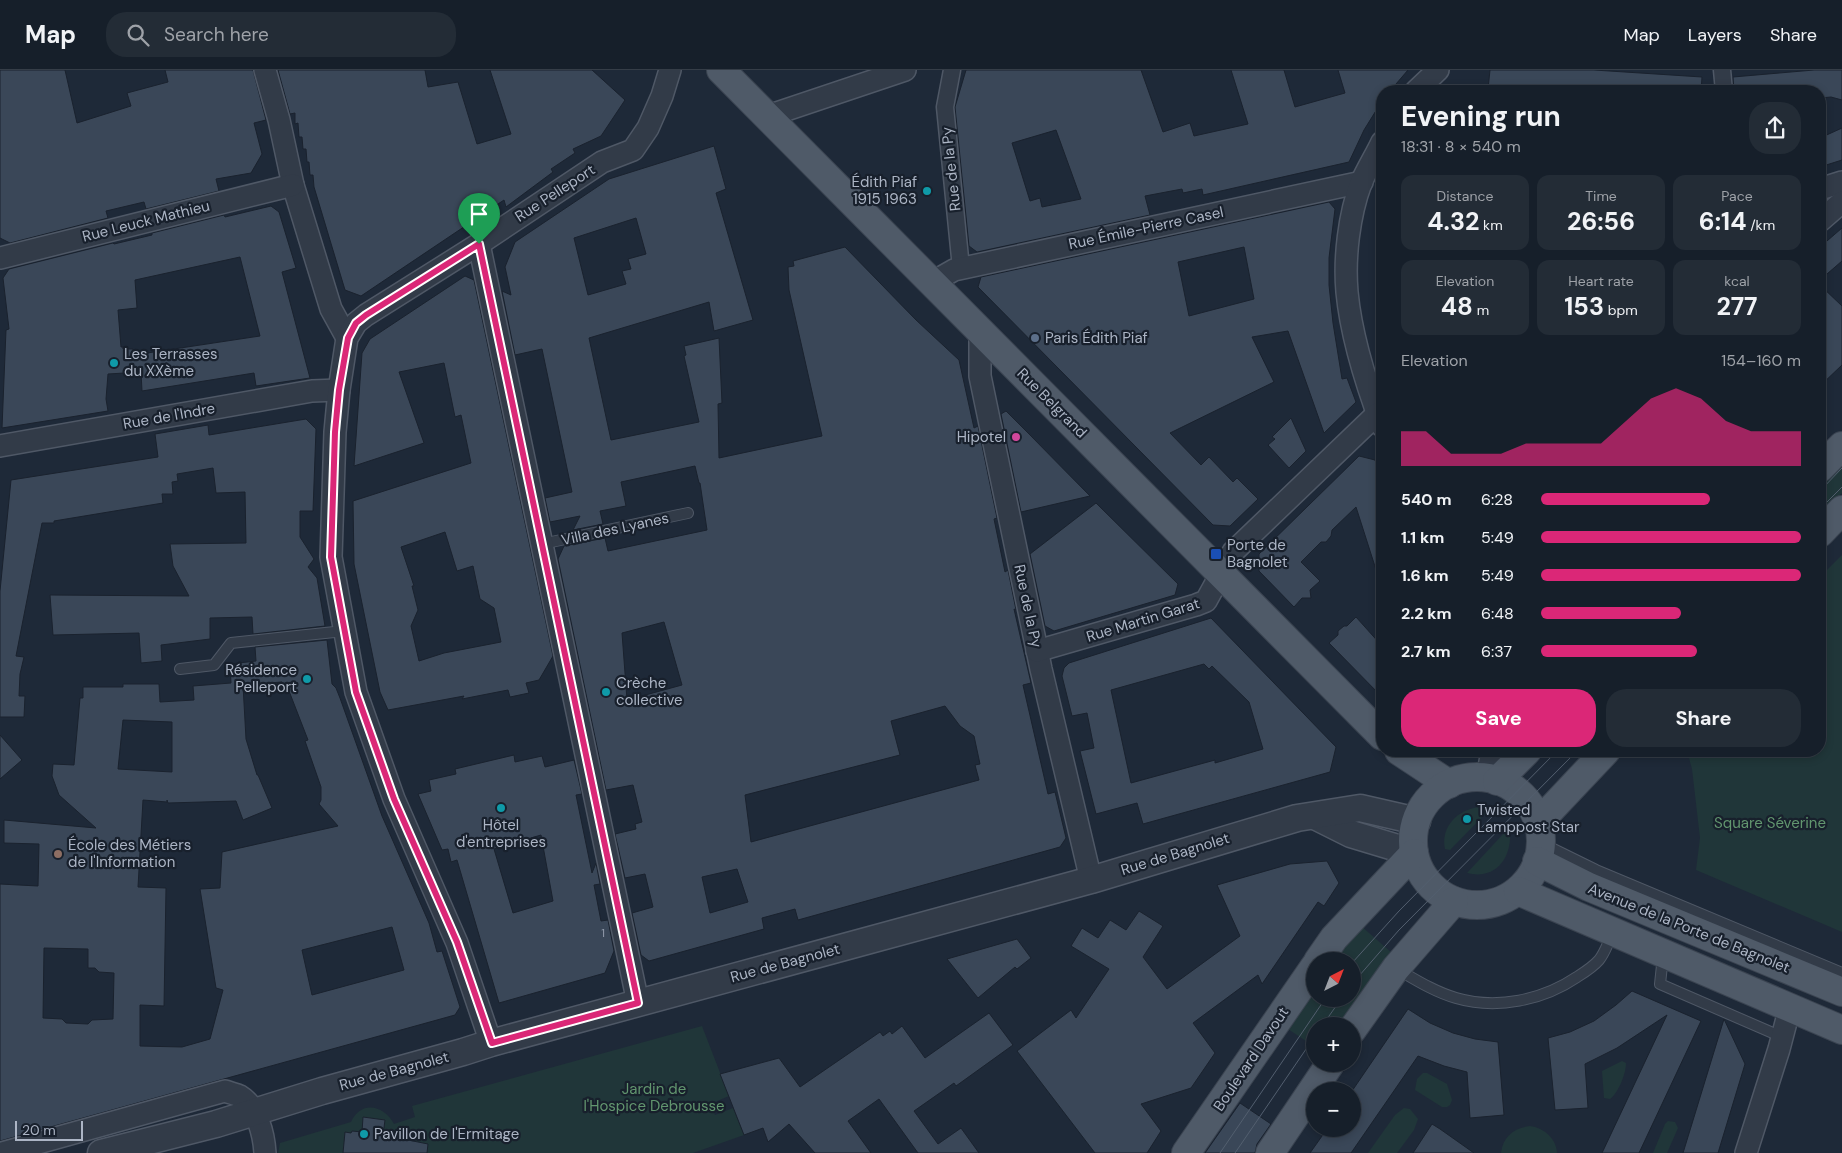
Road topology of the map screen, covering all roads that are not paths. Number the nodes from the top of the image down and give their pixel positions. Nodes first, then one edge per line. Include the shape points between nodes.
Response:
1 (265, 70) edge
2 (670, 70) edge
3 (721, 70) edge
4 (905, 70) edge
5 (952, 70) edge
6 (1438, 70) edge
7 (1722, 70) edge
8 (1422, 85) edge
9 (1723, 85) edge
10 (768, 116) junction
11 (1376, 154) edge
12 (1362, 182) junction
13 (1842, 182) edge
14 (292, 185) junction
15 (1826, 187) edge
16 (1842, 202) edge
17 (1826, 216) edge
18 (479, 244) junction
19 (0, 258) edge
20 (961, 268) junction
21 (933, 282) junction
22 (980, 330) junction
23 (348, 338) junction
24 (339, 390) junction
25 (1376, 409) edge
26 (1376, 425) edge
27 (0, 446) edge
28 (1842, 446) edge
29 (1826, 462) edge
30 (1842, 510) edge
31 (688, 513) dead end
32 (1826, 527) edge
33 (542, 544) junction
34 (1221, 573) junction
35 (344, 631) junction
36 (1037, 651) junction
37 (180, 669) dead end
38 (1376, 730) edge
39 (1408, 757) edge
40 (1492, 757) edge
41 (1520, 757) edge
42 (1602, 757) edge
43 (1492, 779) junction
44 (1449, 784) junction
45 (1315, 816) junction
46 (1417, 821) junction
47 (1539, 842) junction
48 (1414, 853) junction
49 (1091, 880) junction
50 (1518, 891) junction
51 (1454, 901) junction
52 (1613, 932) junction
53 (1324, 952) edge
54 (1663, 953) junction
55 (1396, 968) junction
56 (1842, 974) edge
57 (1306, 979) edge
58 (1842, 992) edge
59 (638, 1003) junction
60 (1790, 1007) junction
61 (1842, 1008) edge
62 (1361, 1017) edge
63 (1842, 1030) edge
64 (1782, 1037) junction
65 (492, 1043) junction
66 (1325, 1072) edge
67 (254, 1112) junction
68 (2, 1153) edge
69 (101, 1153) edge
70 (265, 1153) edge
71 (1186, 1153) edge
72 (1270, 1153) edge
73 (1746, 1153) edge

1 - 14 street
2 - 18 street, Rue Pelleport via 648,128 633,150 602,162
3 - 10 main road, Rue Belgrand
4 - 10 street
5 - 20 street, Rue de la Py via 945,107
6 - 8 street
7 - 9 street
10 - 21 main road, Rue Belgrand
11 - 12 street
12 - 20 street, Rue Émile-Pierre Casel
12 - 25 street via 1347,245 1347,292 1358,353
13 - 15 street
14 - 19 street, Rue Leuck Mathieu
14 - 23 street via 332,309
16 - 17 street
18 - 23 street, Rue Pelleport via 366,315 356,323
18 - 33 street
20 - 21 street, Rue Émile-Pierre Casel
21 - 22 main road, Rue Belgrand
22 - 34 main road, Rue Belgrand
22 - 36 street, Rue de la Py via 980,376
23 - 24 street, Rue Pelleport
24 - 27 street, Rue de l'Indre via 312,391
24 - 35 street, Rue Pelleport via 331,557
26 - 34 street, Rue Martin Garat via 1233,552
28 - 29 main road
30 - 32 main road
31 - 33 lane, Villa des Lyanes
33 - 59 street
34 - 36 street, Rue Martin Garat via 1206,601 1196,606
34 - 38 main road, Rue Belgrand
35 - 37 lane via 231,642 214,665
35 - 65 street, Rue Pelleport via 362,710 394,799 457,942
36 - 49 street, Rue de la Py
39 - 44 main road
40 - 43 street
41 - 43 main road
42 - 47 main road
43 - 44 main road via 1466,778
43 - 47 main road via 1527,802
44 - 46 main road via 1431,796
45 - 46 street, Rue de Bagnolet via 1360,808
45 - 48 street via 1351,834
45 - 49 street, Rue de Bagnolet via 1297,818
46 - 48 main road via 1413,834
47 - 50 main road via 1531,876
47 - 56 lane via 1596,870
47 - 58 main road, Avenue de la Porte de Bagnolet via 1589,887
48 - 51 main road via 1427,882
48 - 53 main road
49 - 59 street, Rue de Bagnolet
50 - 51 main road via 1486,905
50 - 52 main road
51 - 55 main road
52 - 54 main road
52 - 55 lane via 1593,966 1553,991 1534,998 1480,1002 1456,998
54 - 60 main road
54 - 64 lane via 1660,984
55 - 62 main road
57 - 71 main road, Boulevard Davout
59 - 65 street, Rue de Bagnolet
60 - 61 main road via 1794,999 1805,992
60 - 63 main road
60 - 64 street
64 - 73 street
65 - 67 street, Rue de Bagnolet
66 - 72 main road
67 - 68 street via 241,1097 225,1091
67 - 69 street, Rue de Bagnolet
67 - 70 street

